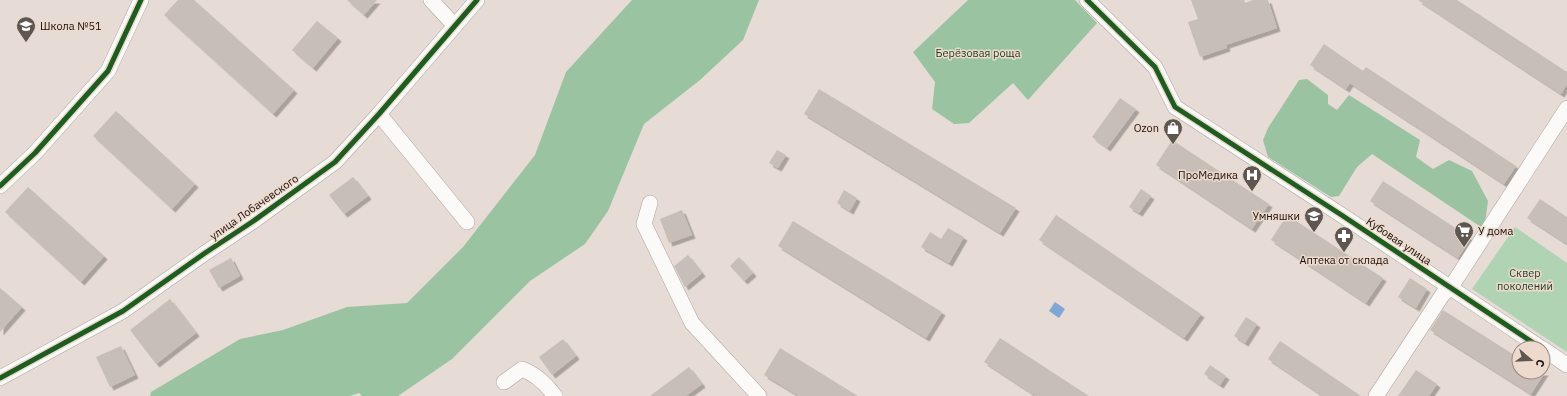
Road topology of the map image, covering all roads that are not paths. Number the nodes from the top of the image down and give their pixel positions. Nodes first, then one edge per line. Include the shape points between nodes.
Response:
1 (142, 0) edge
2 (431, 0) edge
3 (477, 0) edge
4 (1087, 0) edge
5 (454, 25) junction
6 (1567, 108) edge
7 (380, 114) junction
8 (0, 186) edge
9 (650, 203) dead end
10 (467, 222) dead end
11 (1451, 287) junction
12 (1529, 340) edge
13 (1551, 355) edge
14 (1567, 365) edge
15 (0, 378) edge
16 (504, 382) dead end
17 (555, 396) edge
18 (759, 396) edge
19 (1376, 396) edge

1 - 8 street via 108,71 35,154
2 - 5 street
3 - 5 street, улица Лобачевского
4 - 11 street, Кубовая улица via 1155,67 1175,107
5 - 7 street, улица Лобачевского
6 - 11 street
7 - 10 street
7 - 15 street, улица Лобачевского via 335,162 252,222 123,311
9 - 18 street via 644,224 692,323
11 - 12 street, Кубовая улица
11 - 19 street via 1442,294
13 - 14 street, Кубовая улица
16 - 17 street via 522,369 546,384

